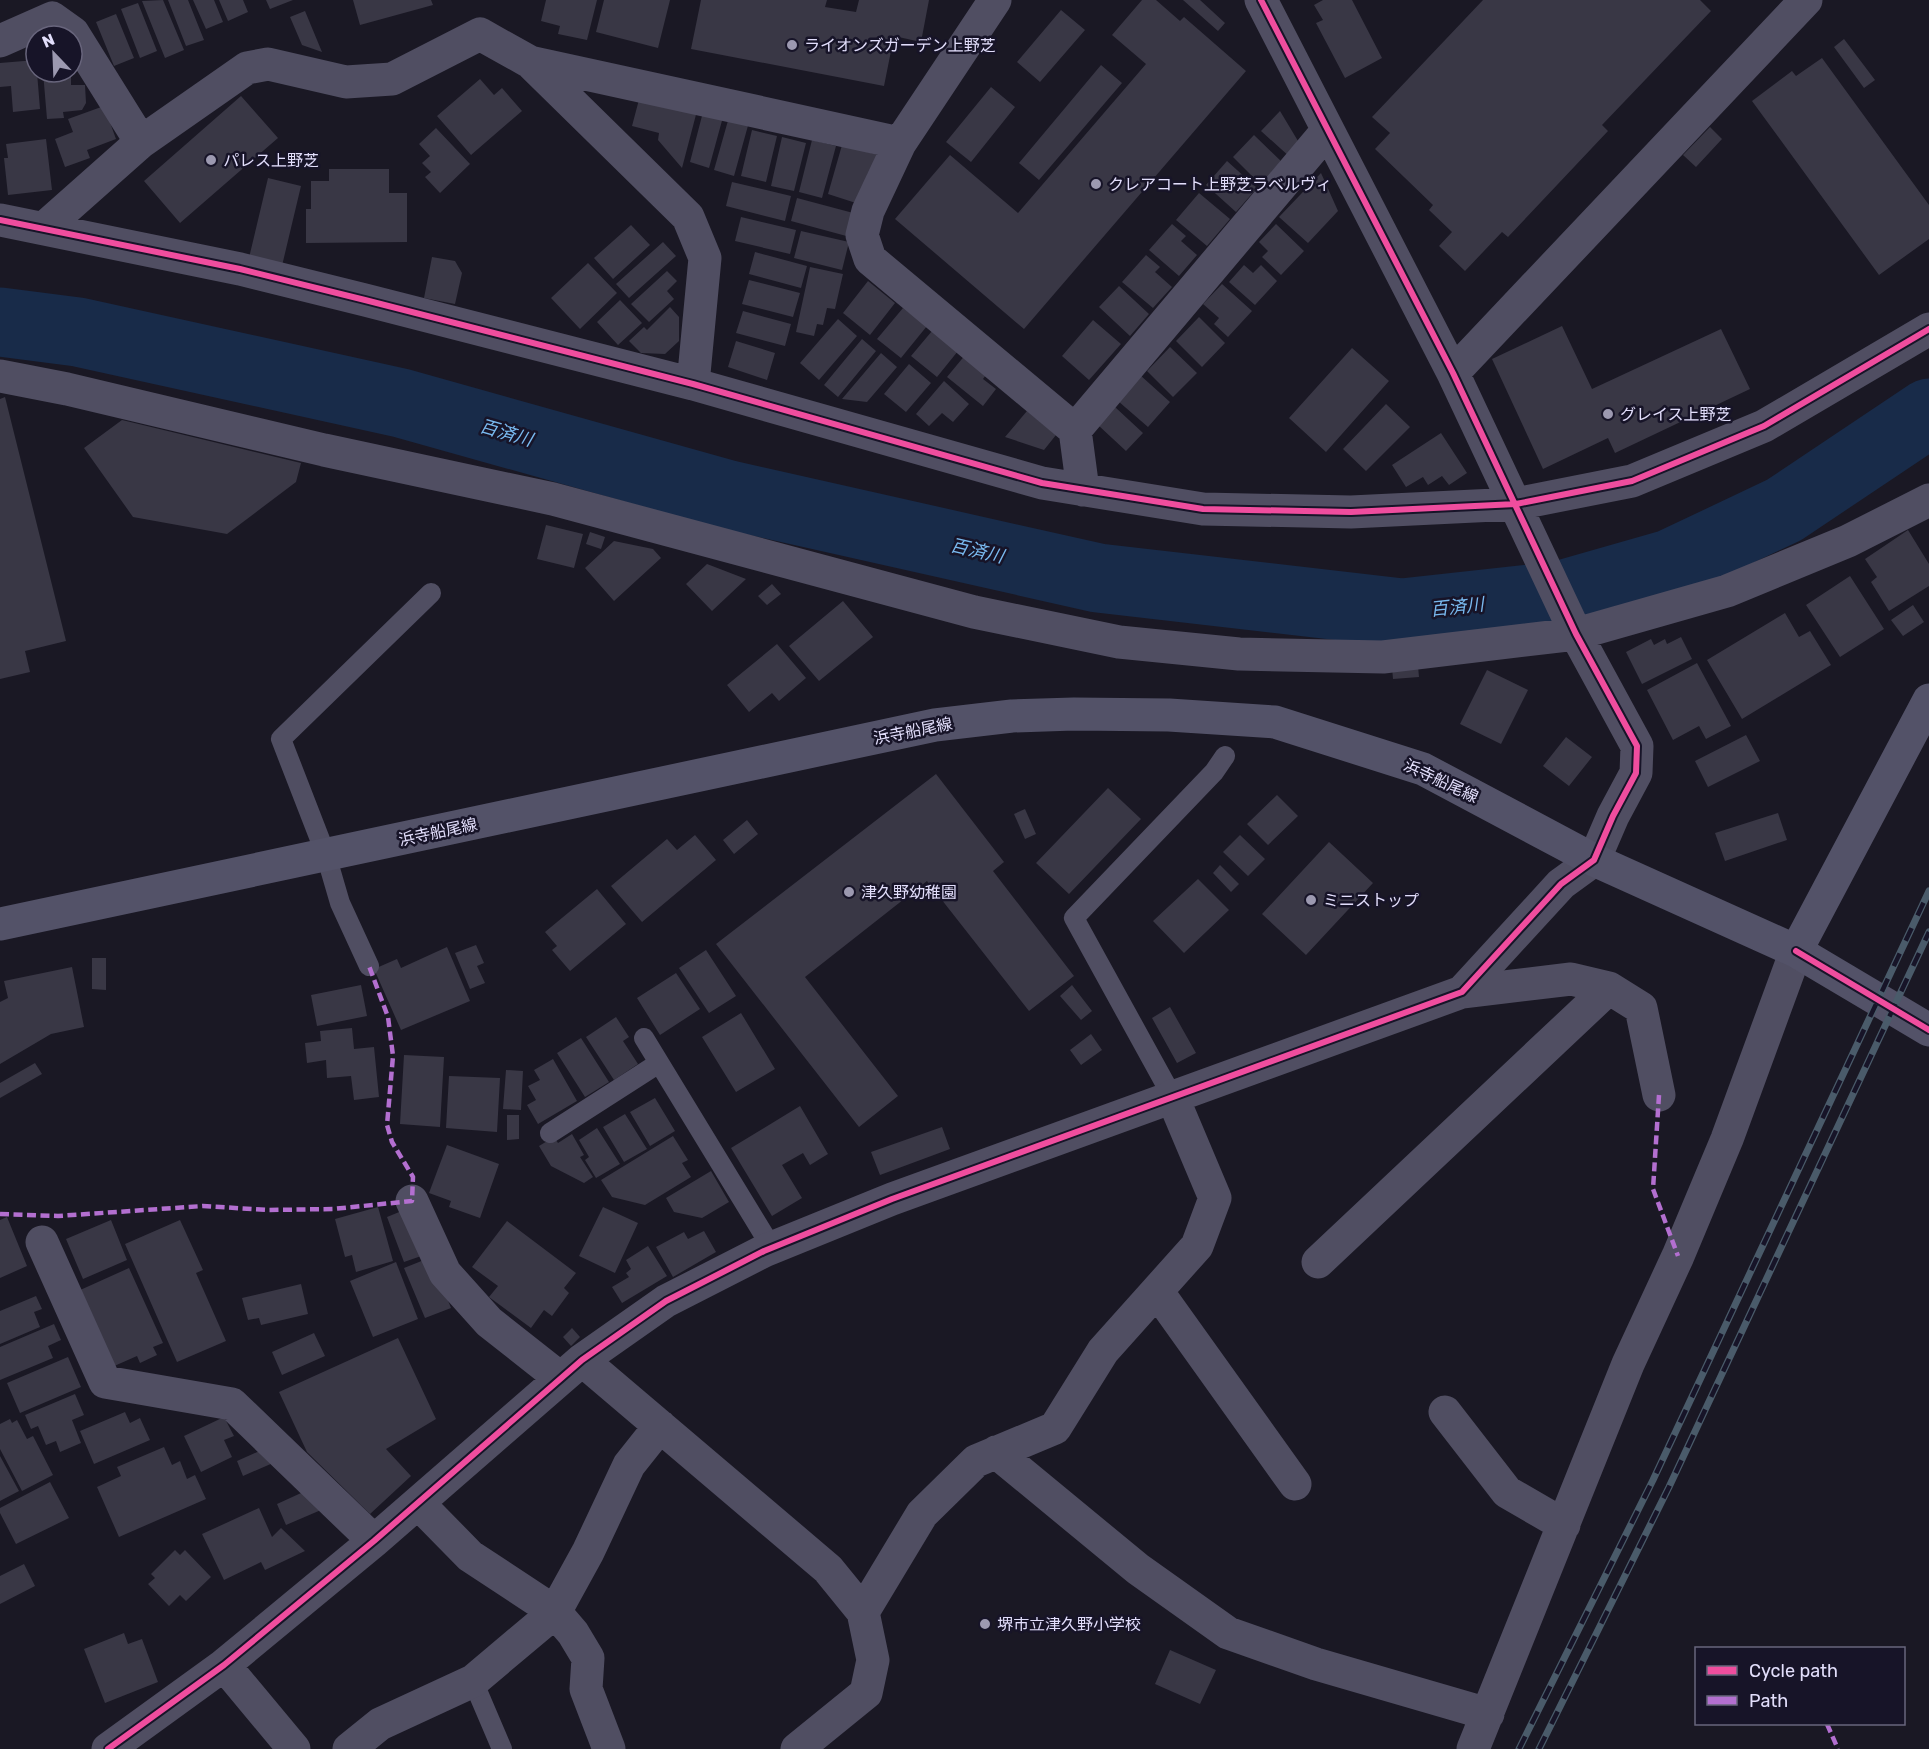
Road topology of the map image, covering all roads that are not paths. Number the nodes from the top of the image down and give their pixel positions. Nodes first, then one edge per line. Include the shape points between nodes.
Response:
1 (996, 0) edge
2 (1261, 0) edge
3 (1806, 0) edge
4 (0, 41) edge
5 (530, 62) junction
6 (1328, 130) junction
7 (141, 142) junction
8 (900, 143) junction
9 (0, 220) edge
10 (44, 228) junction
11 (1929, 330) edge
12 (1453, 373) junction
13 (0, 376) edge
14 (693, 384) junction
15 (1075, 430) junction
16 (1083, 490) junction
17 (1929, 500) edge
18 (1518, 508) junction
19 (431, 593) dead end
20 (1573, 626) junction
21 (1929, 700) edge
22 (1225, 756) dead end
23 (326, 855) junction
24 (1594, 860) junction
25 (0, 924) edge
26 (1796, 951) junction
27 (369, 966) dead end
28 (1609, 988) junction
29 (1462, 992) junction
30 (1929, 1030) edge
31 (644, 1038) dead end
32 (659, 1063) junction
33 (1659, 1095) dead end
34 (1172, 1096) junction
35 (550, 1132) dead end
36 (412, 1201) dead end
37 (42, 1242) dead end
38 (772, 1248) junction
39 (1318, 1262) dead end
40 (1157, 1291) junction
41 (571, 1369) junction
42 (1445, 1412) dead end
43 (660, 1426) junction
44 (996, 1452) junction
45 (1295, 1484) dead end
46 (418, 1503) junction
47 (1564, 1525) junction
48 (374, 1540) junction
49 (555, 1612) junction
50 (863, 1612) junction
51 (224, 1665) junction
52 (473, 1681) junction
53 (1488, 1714) junction
54 (108, 1749) edge
55 (294, 1749) edge
56 (350, 1749) edge
57 (502, 1749) edge
58 (609, 1749) edge
59 (798, 1749) edge
60 (1473, 1749) edge

1 - 8 street
2 - 6 street
3 - 12 street
4 - 7 street via 52,18 73,33
5 - 7 street via 480,34 392,80 346,82 268,64 247,68
5 - 8 street
5 - 14 street via 688,217 705,258
6 - 12 street
6 - 15 street
7 - 10 street
8 - 15 street via 868,211 862,236 870,259
9 - 10 street
10 - 14 street via 240,269
11 - 18 street via 1764,426 1632,481
12 - 18 street
13 - 20 street via 553,499 974,612 1119,642 1239,654 1383,657
14 - 16 street via 1042,483
15 - 16 street
16 - 18 street via 1203,509 1351,512
17 - 20 street via 1848,541 1727,591
18 - 20 street
19 - 23 lane via 281,739
20 - 24 street via 1637,746 1636,773
21 - 26 street
22 - 34 lane via 1074,918
23 - 24 street, 浜寺船尾線 via 935,725 1074,714 1275,722 1423,769
23 - 25 street, 浜寺船尾線
23 - 27 lane via 340,903
24 - 26 street, 浜寺船尾線
24 - 29 street via 1561,884
26 - 30 street, 浜寺船尾線
26 - 47 street via 1727,1139
28 - 29 street via 1571,979
28 - 33 street via 1641,1008
28 - 39 street
29 - 34 street
31 - 32 lane
32 - 35 lane
32 - 38 lane
34 - 38 street via 892,1199
34 - 40 street via 1215,1198 1197,1246
36 - 41 street via 445,1273 489,1322
37 - 48 street via 105,1382 232,1404
38 - 41 street via 666,1301
40 - 44 street via 1103,1351 1055,1428
40 - 45 street
41 - 43 street
41 - 46 street
42 - 47 street via 1507,1492
43 - 49 street via 629,1465
43 - 50 street via 828,1569
44 - 50 street via 976,1461 922,1514
44 - 53 street via 1138,1569 1228,1633 1316,1664
46 - 48 street
46 - 49 street via 470,1556
47 - 53 street
48 - 51 street
49 - 52 street
49 - 58 street via 588,1658 586,1689
50 - 59 street via 873,1660 866,1693
51 - 54 street
51 - 55 street
52 - 56 street via 380,1724
52 - 57 lane
53 - 60 street

